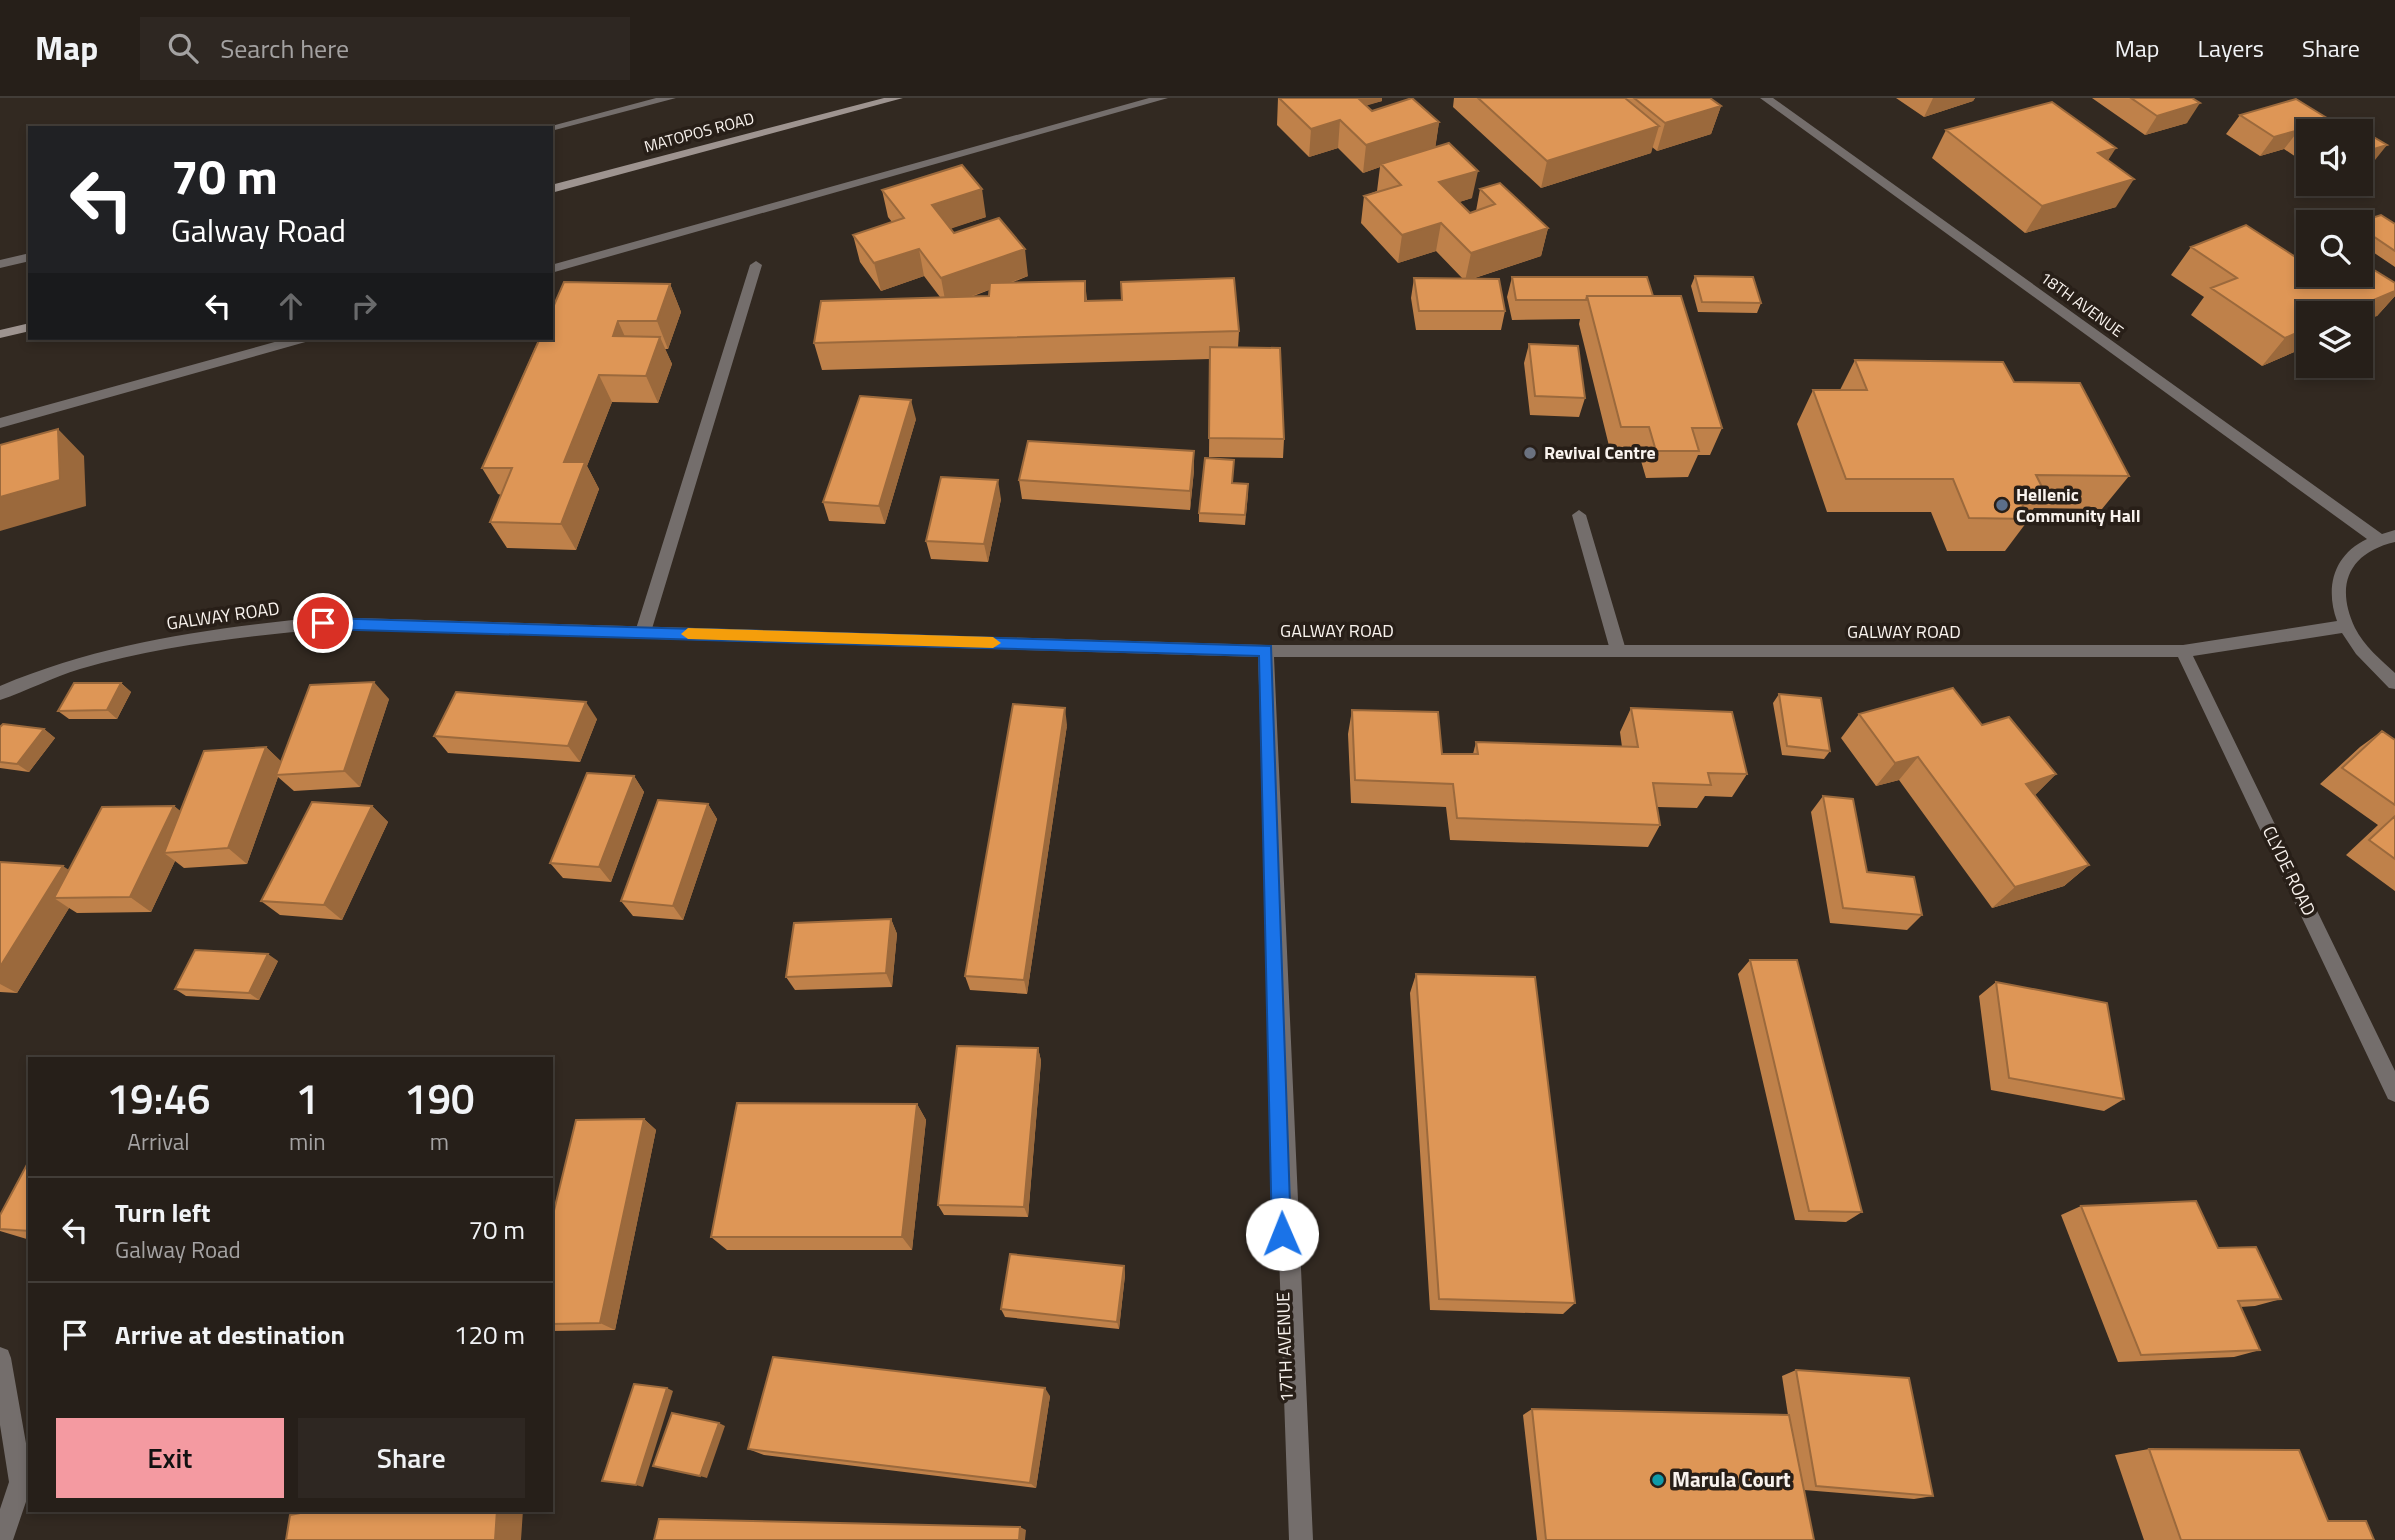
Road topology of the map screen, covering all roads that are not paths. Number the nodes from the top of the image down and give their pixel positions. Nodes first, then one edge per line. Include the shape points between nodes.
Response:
1 (670, 98) edge
2 (897, 98) edge
3 (1162, 98) edge
4 (1766, 98) edge
5 (553, 127) edge
6 (553, 188) edge
7 (28, 257) edge
8 (0, 264) edge
9 (756, 265) dead end
10 (553, 268) edge
11 (28, 327) edge
12 (0, 334) edge
13 (297, 340) edge
14 (0, 423) edge
15 (1579, 514) dead end
16 (2395, 536) edge
17 (2378, 538) junction
18 (2347, 626) junction
19 (643, 632) junction
20 (1266, 650) junction
21 (1618, 650) junction
22 (2183, 651) junction
23 (2395, 683) edge
24 (0, 694) edge
25 (2395, 1092) edge
26 (0, 1358) edge
27 (1, 1540) edge
28 (1290, 1540) edge
29 (1301, 1540) edge

1 - 5 street
2 - 6 main road, MATOPOS ROAD
3 - 10 street
4 - 17 street, 18TH AVENUE
7 - 8 street
9 - 19 street
11 - 12 main road
13 - 14 street
15 - 21 street
16 - 17 street
17 - 18 street via 2354,552 2340,572 2337,598
18 - 22 street, GALWAY ROAD
18 - 23 street via 2369,659
19 - 20 street, GALWAY ROAD
19 - 24 street, GALWAY ROAD via 323,623 223,632 122,652
20 - 21 street, GALWAY ROAD
20 - 28 street, 17TH AVENUE
20 - 29 street
21 - 22 street, GALWAY ROAD
22 - 25 street, CLYDE ROAD
26 - 27 street via 21,1482

